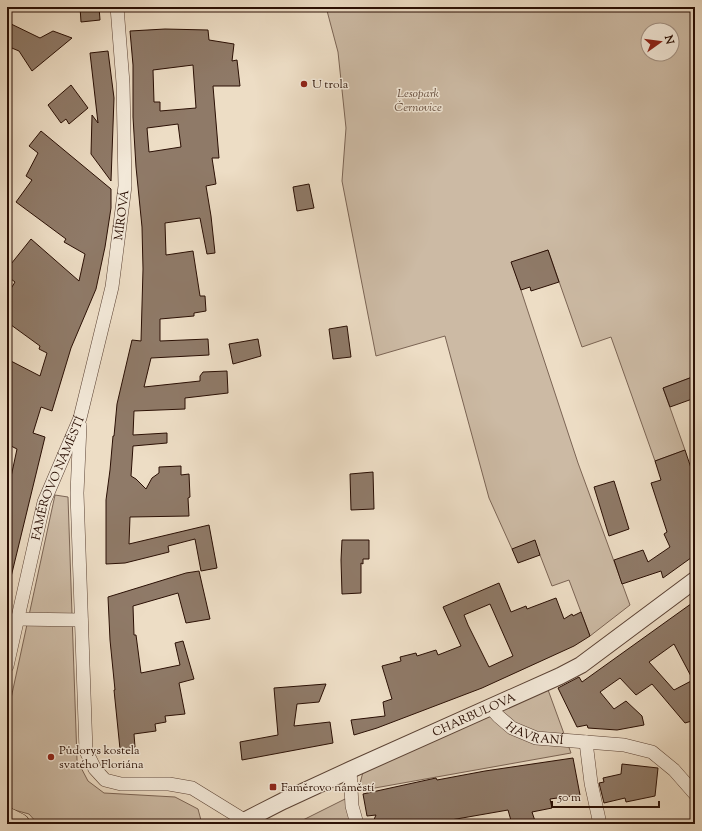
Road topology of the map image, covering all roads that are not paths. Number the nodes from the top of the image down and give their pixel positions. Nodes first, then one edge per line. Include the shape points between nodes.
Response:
1 (117, 7) edge
2 (80, 418) junction
3 (695, 580) edge
4 (17, 620) junction
5 (81, 620) junction
6 (7, 666) edge
7 (491, 708) junction
8 (586, 742) junction
9 (350, 770) junction
10 (695, 794) edge
11 (7, 818) edge
12 (243, 823) edge
13 (19, 824) edge
14 (357, 824) edge
15 (600, 824) edge

1 - 2 street, MÍROVÁ via 123,83 125,186 112,286
2 - 4 street, FAMĚROVO NÁMĚSTÍ via 44,502
2 - 5 street, FAMĚROVO NÁMĚSTÍ via 77,493
3 - 7 street, CHARBULOVA via 581,664
4 - 5 street
4 - 6 street, FAMĚROVO NÁMĚSTÍ
5 - 12 street, FAMĚROVO NÁMĚSTÍ via 86,751 95,769 105,780 121,784 169,784 192,788
7 - 8 street, HAVRANÍ via 512,728 536,738
7 - 9 street, CHARBULOVA
8 - 10 street, HAVRANÍ via 624,745 652,752 674,770
8 - 15 street
9 - 12 street, CHARBULOVA
9 - 14 street via 352,806
11 - 13 highway

